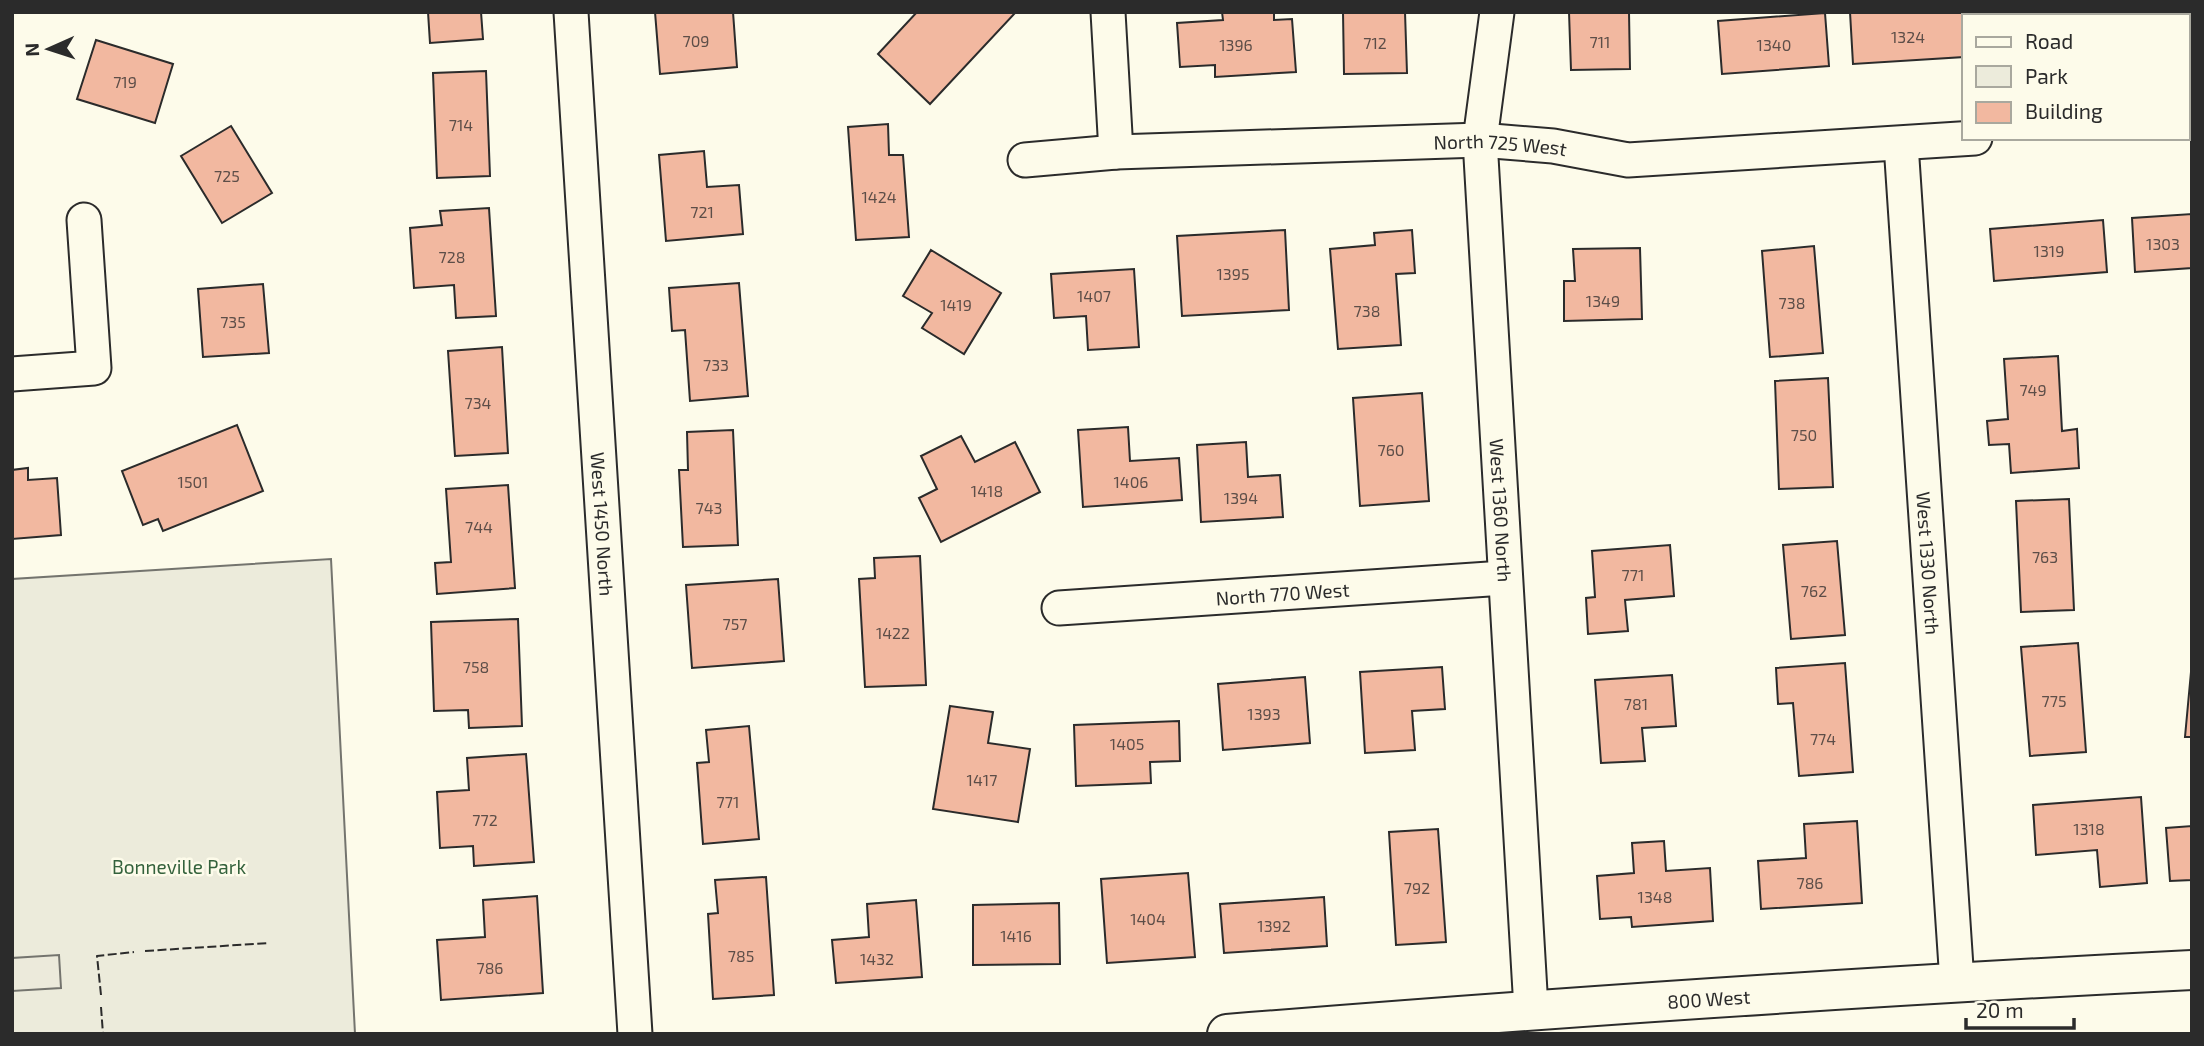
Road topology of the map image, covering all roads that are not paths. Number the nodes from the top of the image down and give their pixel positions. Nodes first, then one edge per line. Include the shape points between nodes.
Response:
1 (571, 12) edge
2 (1108, 12) edge
3 (1497, 12) edge
4 (1962, 139) edge
5 (1480, 140) junction
6 (1901, 144) junction
7 (1116, 152) junction
8 (1025, 160) dead end
9 (84, 220) dead end
10 (12, 374) edge
11 (1504, 578) junction
12 (1059, 608) dead end
13 (2192, 970) edge
14 (1957, 982) junction
15 (1531, 1009) junction
16 (635, 1034) edge
17 (1227, 1034) edge

1 - 16 street, West 1450 North
2 - 7 street
3 - 5 street, West 1360 North
4 - 6 street, North 725 West
5 - 6 street, North 725 West via 1553,146 1628,160
5 - 7 street, North 725 West
5 - 11 street, West 1360 North
6 - 14 street, West 1330 North
7 - 8 street, North 725 West
9 - 10 street via 94,368
11 - 12 street, North 770 West
11 - 15 street, West 1360 North
13 - 14 street, 800 West
14 - 15 street, 800 West
15 - 17 street, 800 West

